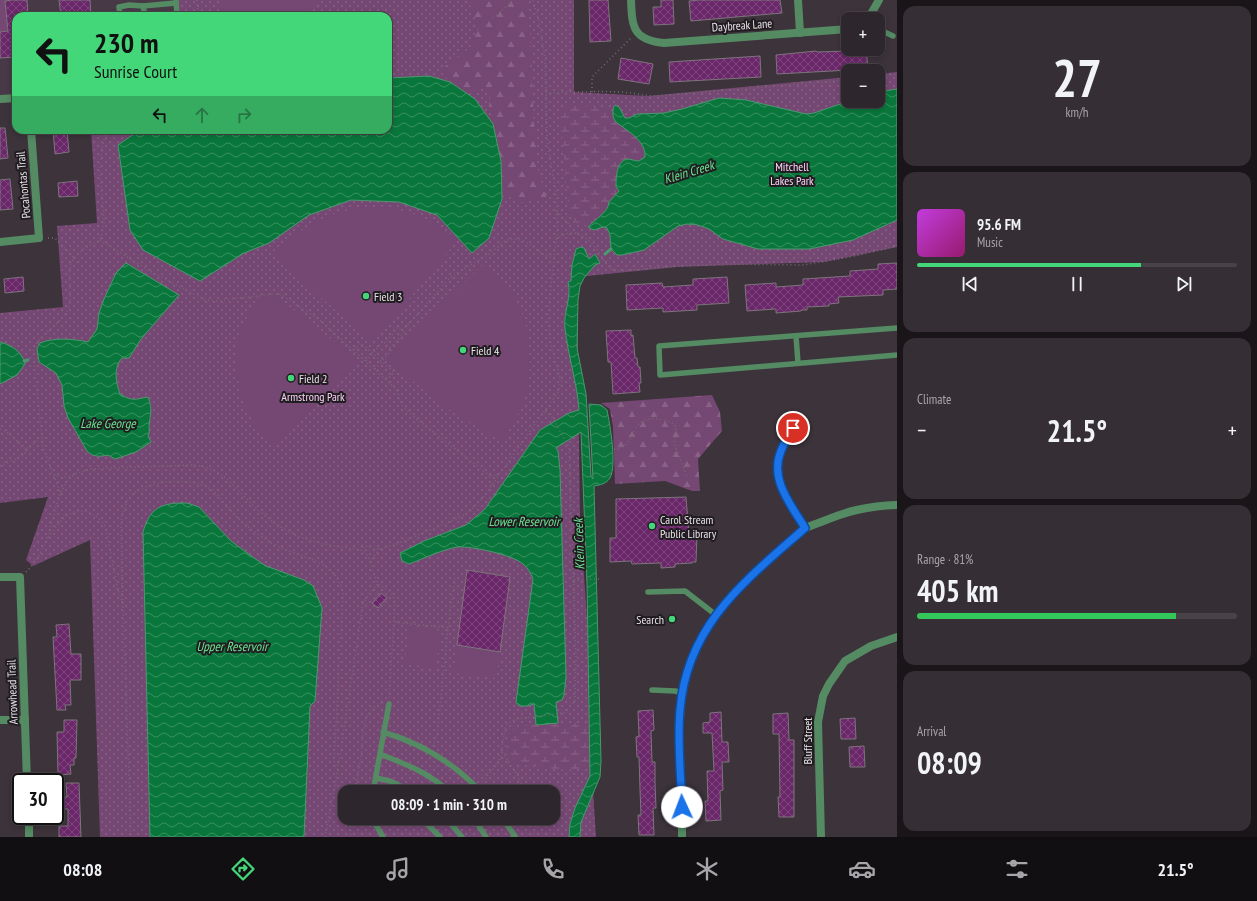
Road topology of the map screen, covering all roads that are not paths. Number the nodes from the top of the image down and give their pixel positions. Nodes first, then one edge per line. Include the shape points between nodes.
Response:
1 (631, 0) edge
2 (798, 0) edge
3 (879, 0) edge
4 (176, 1) edge
5 (144, 6) junction
6 (120, 12) edge
7 (145, 12) edge
8 (177, 12) edge
9 (872, 12) edge
10 (841, 29) edge
11 (885, 32) edge
12 (800, 33) junction
13 (893, 36) dead end
14 (12, 98) edge
15 (0, 99) edge
16 (31, 134) edge
17 (0, 242) edge
18 (897, 328) edge
19 (796, 336) junction
20 (897, 356) edge
21 (798, 363) junction
22 (799, 417) dead end
23 (897, 504) edge
24 (805, 528) junction
25 (0, 578) edge
26 (648, 592) dead end
27 (716, 615) junction
28 (897, 637) edge
29 (652, 690) dead end
30 (682, 693) junction
31 (389, 704) road end
32 (0, 720) edge
33 (25, 720) junction
34 (383, 732) junction
35 (380, 754) junction
36 (28, 773) edge
37 (376, 778) junction
38 (375, 785) edge
39 (398, 785) edge
40 (440, 785) edge
41 (474, 785) edge
42 (29, 825) edge
43 (376, 825) edge
44 (428, 825) edge
45 (452, 825) edge
46 (478, 825) edge
47 (507, 825) edge
48 (30, 837) edge
49 (384, 837) edge
50 (440, 837) edge
51 (462, 837) edge
52 (486, 837) edge
53 (513, 837) edge
54 (682, 837) edge
55 (820, 837) edge

1 - 12 street, Daybreak Lane via 631,15 637,33 656,42
2 - 12 street
3 - 9 street
4 - 5 lane
4 - 8 lane
5 - 6 lane via 119,7
5 - 7 lane
10 - 12 street, Daybreak Lane
11 - 13 lane
14 - 15 street
16 - 17 street, Pocahontas Trail via 39,238
18 - 19 lane
19 - 21 lane
19 - 21 lane via 658,346 660,375
20 - 21 lane
22 - 24 street via 780,452 778,467 782,490
23 - 24 street via 857,509
24 - 27 street via 748,578
25 - 33 street, Arrowhead Trail via 20,577
26 - 27 lane via 685,592
27 - 30 street via 698,644
28 - 55 street, Bluff Street via 871,646 845,661 823,696 818,722
29 - 30 lane
30 - 54 street
31 - 34 lane
32 - 33 street
33 - 36 street, Arrowhead Trail
34 - 35 lane
34 - 41 lane via 431,752
35 - 37 lane
35 - 40 lane via 414,767
37 - 38 lane
37 - 39 lane
42 - 48 street
43 - 49 lane
44 - 50 lane
45 - 51 lane
46 - 52 lane
47 - 53 lane via 515,836

